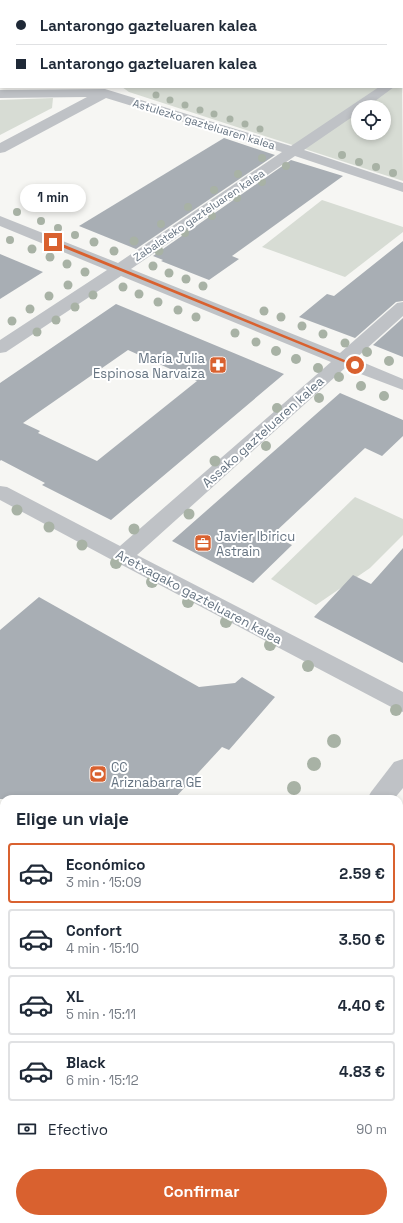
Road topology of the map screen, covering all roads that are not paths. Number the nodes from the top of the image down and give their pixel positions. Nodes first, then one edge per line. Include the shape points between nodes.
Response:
1 (386, 88) edge
2 (102, 90) edge
3 (0, 94) edge
4 (368, 100) edge
5 (351, 112) edge
6 (0, 149) edge
7 (293, 152) junction
8 (403, 188) edge
9 (0, 221) edge
10 (120, 269) junction
11 (403, 306) edge
12 (0, 348) edge
13 (342, 360) junction
14 (403, 385) edge
15 (0, 492) edge
16 (122, 557) junction
17 (401, 702) edge
18 (403, 769) edge
19 (383, 795) edge

1 - 4 street, Zabalateko gazteluaren kalea
2 - 3 street, Astulezko gazteluaren kalea
2 - 6 street
2 - 7 street, Astulezko gazteluaren kalea
5 - 7 street, Zabalateko gazteluaren kalea
7 - 8 street, Astulezko gazteluaren kalea
7 - 10 street, Zabalateko gazteluaren kalea
9 - 10 street
10 - 12 street, Zabalateko gazteluaren kalea
10 - 13 street
11 - 13 street, Assako gazteluaren kalea
13 - 14 street
13 - 16 street, Assako gazteluaren kalea
15 - 16 street, Aretxagako gazteluaren kalea
16 - 17 street, Aretxagako gazteluaren kalea
18 - 19 street

